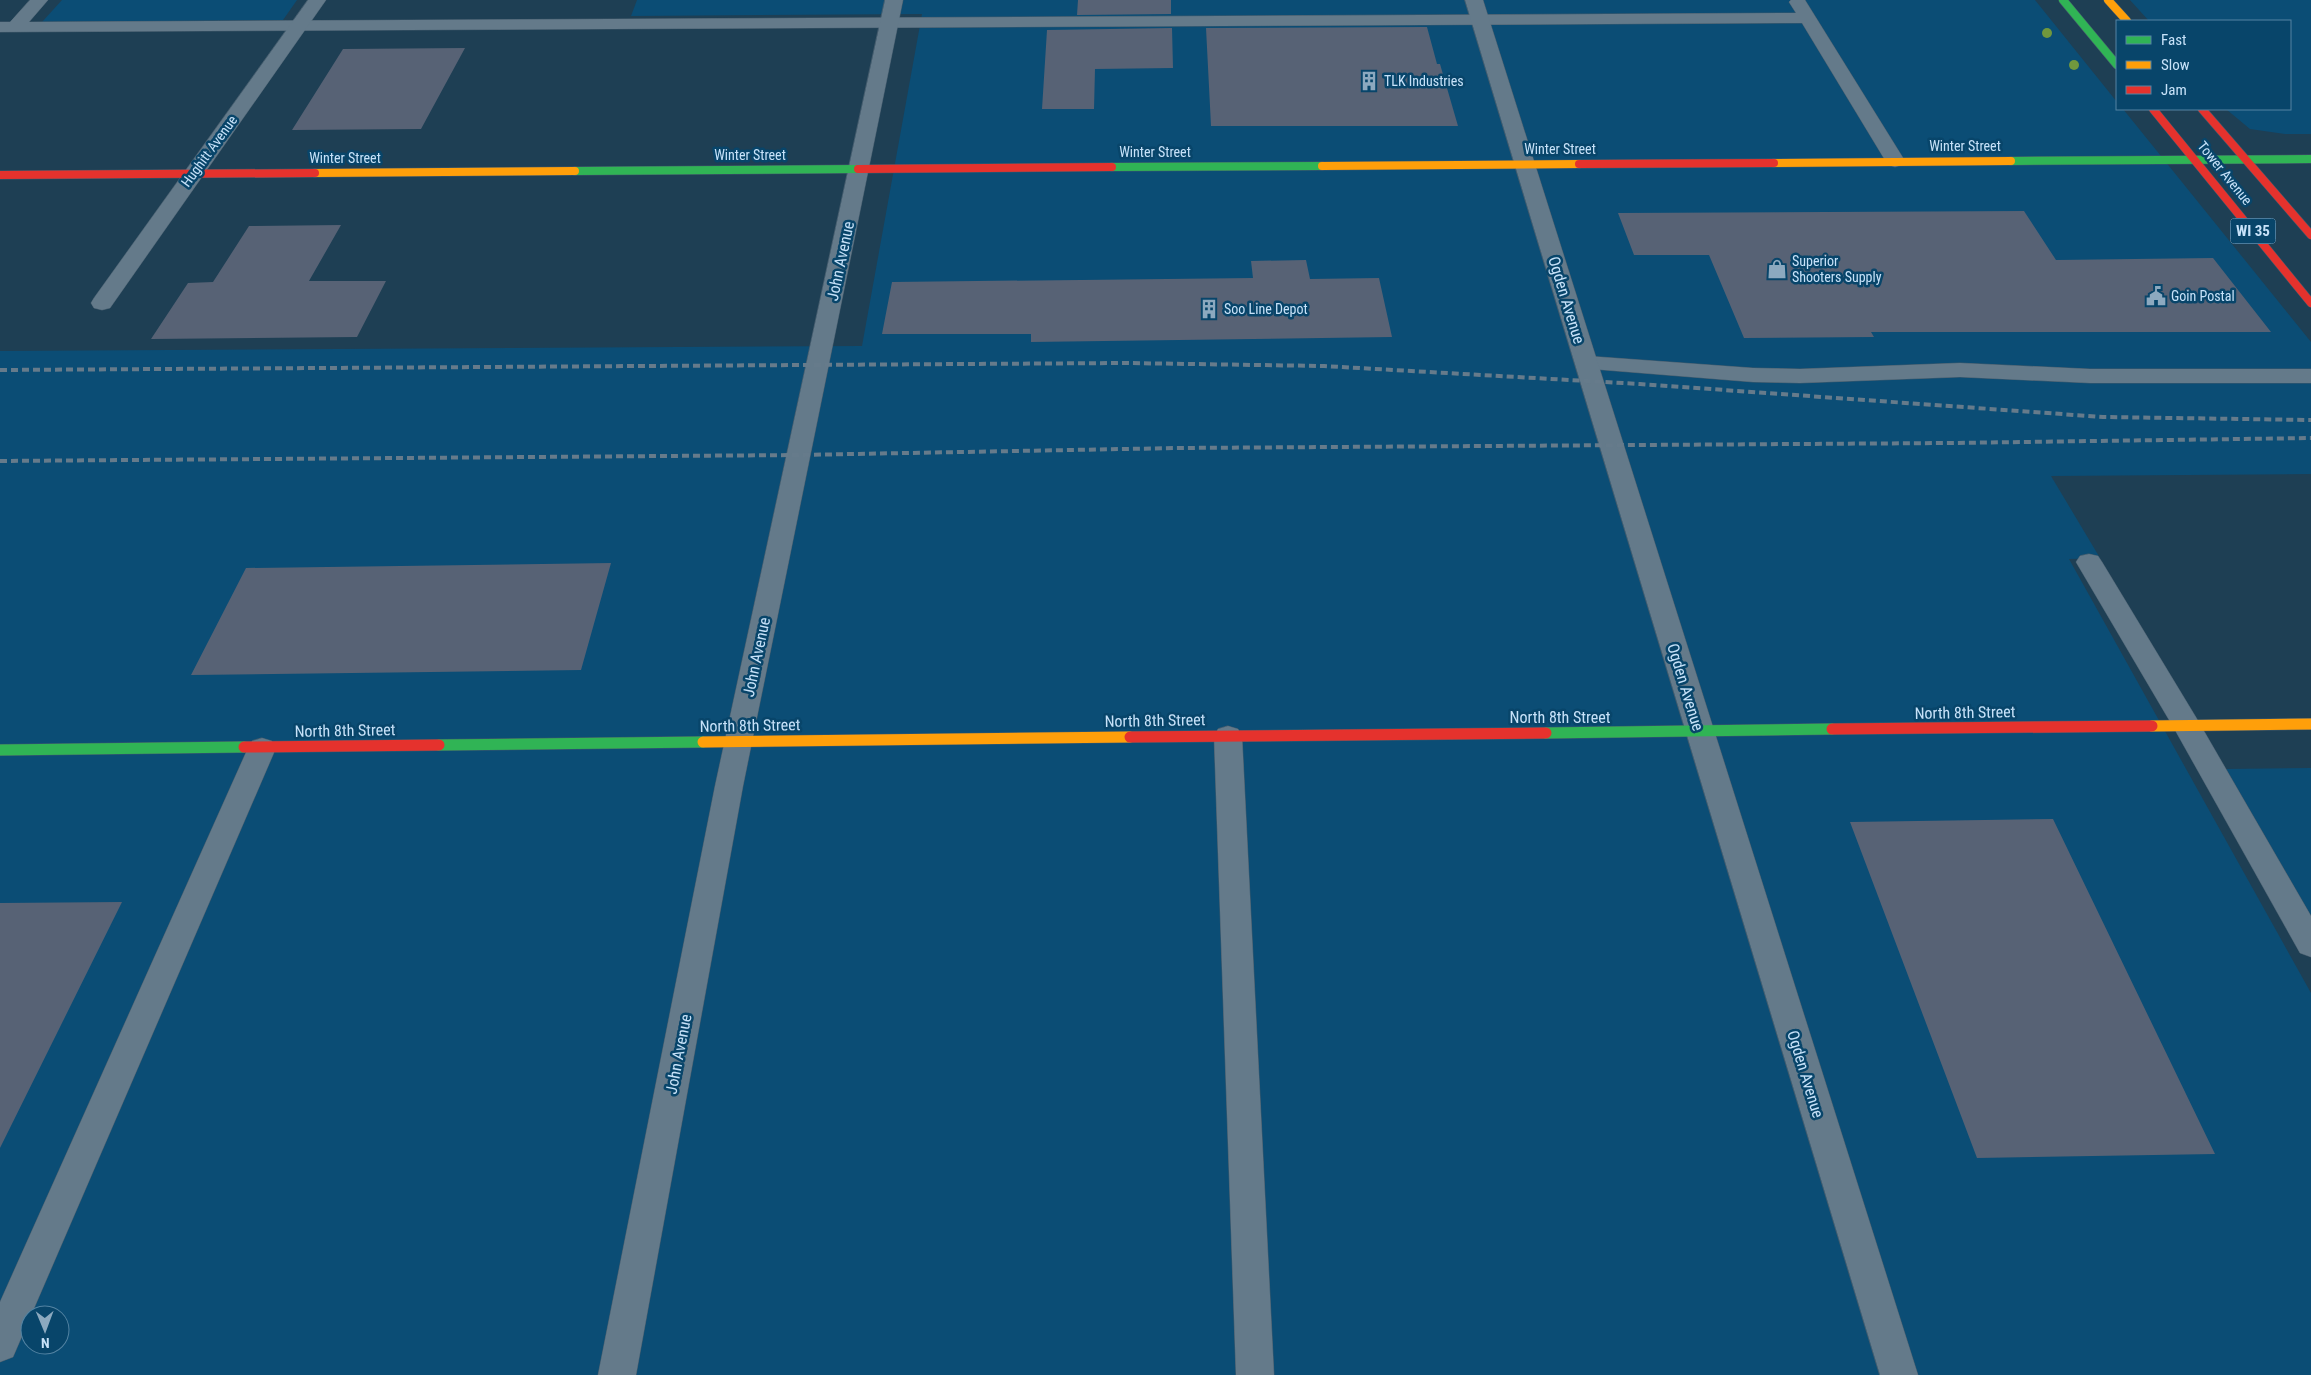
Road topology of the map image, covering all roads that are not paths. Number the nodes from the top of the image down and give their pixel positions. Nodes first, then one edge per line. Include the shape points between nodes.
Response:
1 (39, 0) edge
2 (318, 0) edge
3 (894, 0) edge
4 (1474, 0) edge
5 (1797, 0) edge
6 (2063, 0) edge
7 (2108, 0) edge
8 (1808, 18) junction
9 (1480, 19) junction
10 (2126, 20) edge
11 (890, 21) junction
12 (300, 25) junction
13 (8, 28) edge
14 (2116, 64) edge
15 (2154, 110) edge
16 (2203, 110) edge
17 (2195, 159) junction
18 (2245, 159) junction
19 (2311, 159) edge
20 (1895, 162) junction
21 (1524, 164) junction
22 (860, 169) junction
23 (192, 174) junction
24 (0, 175) edge
25 (2311, 235) edge
26 (102, 303) dead end
27 (2311, 303) edge
28 (1587, 363) junction
29 (2311, 376) edge
30 (2089, 562) dead end
31 (2311, 724) edge
32 (2187, 726) junction
33 (1700, 732) junction
34 (1228, 736) junction
35 (739, 741) junction
36 (262, 748) junction
37 (0, 750) edge
38 (2311, 944) edge
39 (0, 1344) edge
40 (617, 1375) edge
41 (1255, 1375) edge
42 (1898, 1375) edge

1 - 13 street
2 - 12 street, Hughitt Avenue
3 - 11 street, John Avenue
4 - 9 street, Ogden Avenue
5 - 8 street
6 - 14 street
7 - 10 street
8 - 9 street
8 - 20 street
9 - 11 street
9 - 21 street, Ogden Avenue
11 - 12 street via 604,15
11 - 22 street, John Avenue
12 - 13 street
12 - 23 street, Hughitt Avenue
15 - 17 street, Tower Avenue / WI 35
16 - 18 street, Tower Avenue / WI 35
17 - 18 street, Winter Street
17 - 20 street, Winter Street
17 - 27 street, Tower Avenue / WI 35
18 - 19 street, Winter Street
18 - 25 street, Tower Avenue / WI 35
20 - 21 street, Winter Street
21 - 22 street, Winter Street
21 - 28 street, Ogden Avenue
22 - 23 street, Winter Street
22 - 35 street, John Avenue
23 - 24 street, Winter Street
23 - 26 street, Hughitt Avenue
28 - 29 street via 1800,376 1960,370 2090,376
28 - 33 street, Ogden Avenue
30 - 32 street
31 - 32 street, North 8th Street
32 - 33 street, North 8th Street
32 - 38 street
33 - 34 street, North 8th Street
33 - 42 street, Ogden Avenue
34 - 35 street, North 8th Street
34 - 41 street
35 - 36 street, North 8th Street
35 - 40 street, John Avenue
36 - 37 street, North 8th Street
36 - 39 street

